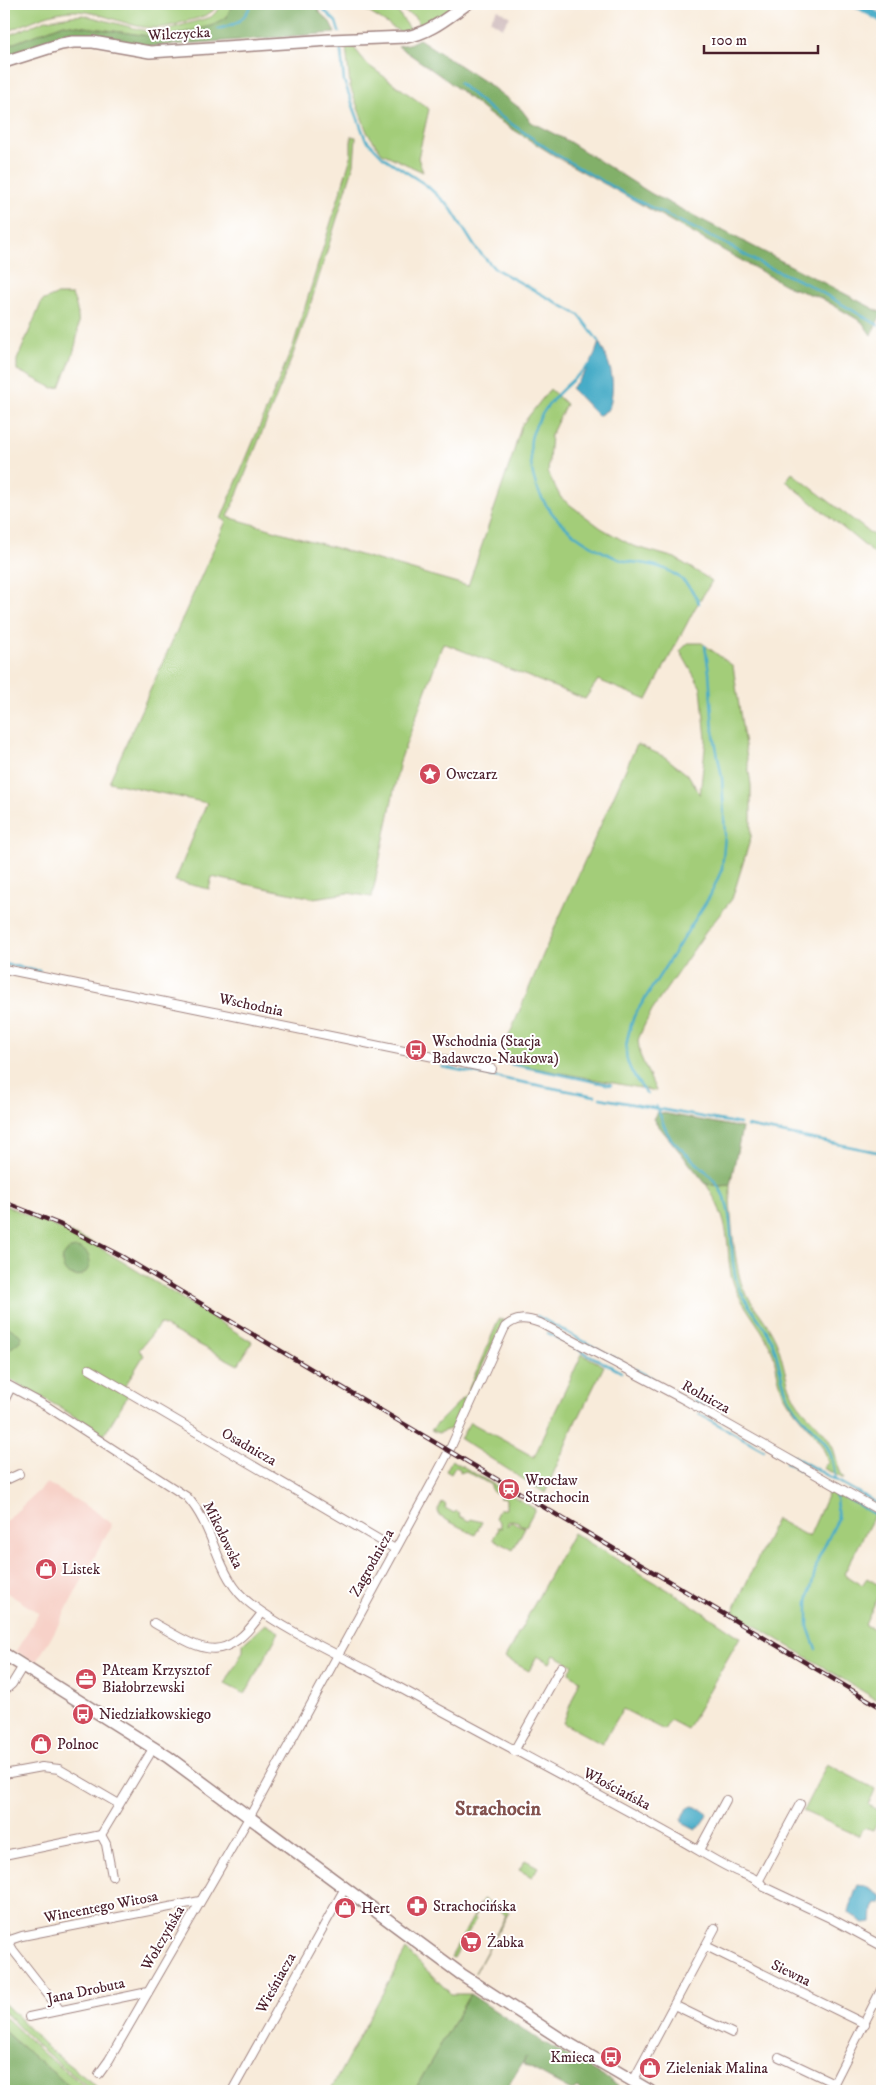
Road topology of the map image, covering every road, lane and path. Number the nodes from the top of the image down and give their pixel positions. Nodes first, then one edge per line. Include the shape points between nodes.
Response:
1 (467, 4) edge
2 (4, 62) edge
3 (4, 970) edge
4 (492, 1069) dead end
5 (512, 1321) joint
6 (89, 1370) dead end
7 (8, 1385) edge
8 (4, 1401) edge
9 (18, 1474) dead end
10 (4, 1481) edge
11 (882, 1512) edge
12 (395, 1549) junction
13 (262, 1612) junction
14 (154, 1623) dead end
15 (4, 1654) edge
16 (337, 1655) junction
17 (23, 1666) junction
18 (560, 1667) dead end
19 (4, 1691) edge
20 (154, 1747) junction
21 (514, 1751) junction
22 (4, 1774) edge
23 (726, 1800) dead end
24 (119, 1804) junction
25 (800, 1804) dead end
26 (250, 1816) junction
27 (101, 1835) junction
28 (699, 1850) junction
29 (4, 1855) edge
30 (112, 1876) dead end
31 (759, 1880) junction
32 (345, 1888) junction
33 (200, 1901) junction
34 (715, 1928) dead end
35 (6, 1938) edge
36 (706, 1946) junction
37 (882, 1946) edge
38 (882, 1988) edge
39 (148, 1992) junction
40 (674, 2005) junction
41 (60, 2010) junction
42 (29, 2017) dead end
43 (865, 2024) junction
44 (732, 2034) dead end
45 (779, 2057) dead end
46 (99, 2074) dead end
47 (633, 2081) junction
48 (834, 2083) junction
49 (232, 2091) edge
50 (650, 2091) edge
51 (830, 2091) edge

1 - 2 main road, Wilczycka via 433,28 411,36 150,52 93,42 73,42
3 - 4 street, Wschodnia
5 - 11 street, Rolnicza via 523,1319 540,1323
5 - 12 street, Zagrodnicza via 505,1327 446,1458
6 - 12 street, Osadnicza
7 - 8 street
7 - 13 street, Mikołowska via 187,1497 203,1520 238,1595
9 - 10 street
12 - 16 street, Zagrodnicza
13 - 14 street via 235,1642 214,1649 203,1649
13 - 16 street, Mikołowska
15 - 17 main road
16 - 21 street, Włościańska
16 - 26 street, Zagrodnicza
17 - 19 street
17 - 20 main road
18 - 21 street
20 - 24 street
20 - 26 main road
21 - 28 street, Włościańska
22 - 24 street via 42,1767 59,1769
23 - 28 street
24 - 27 street
25 - 31 street
26 - 32 main road
26 - 33 street, Wołczyńska
27 - 29 street
27 - 30 street
28 - 31 street, Włościańska
31 - 37 street, Włościańska via 764,1887
32 - 47 main road via 436,1957 514,2010
32 - 49 street, Wieśniacza
33 - 35 street, Wincentego Witosa
33 - 39 street, Wołczyńska
34 - 36 street
35 - 41 street
36 - 40 street
36 - 43 street, Siewna
38 - 43 street
39 - 41 street, Jana Drobuta
39 - 46 street, Wołczyńska
40 - 44 street
40 - 47 street
41 - 42 street, Jana Drobuta
43 - 48 street
45 - 48 street
47 - 50 main road
48 - 51 street

